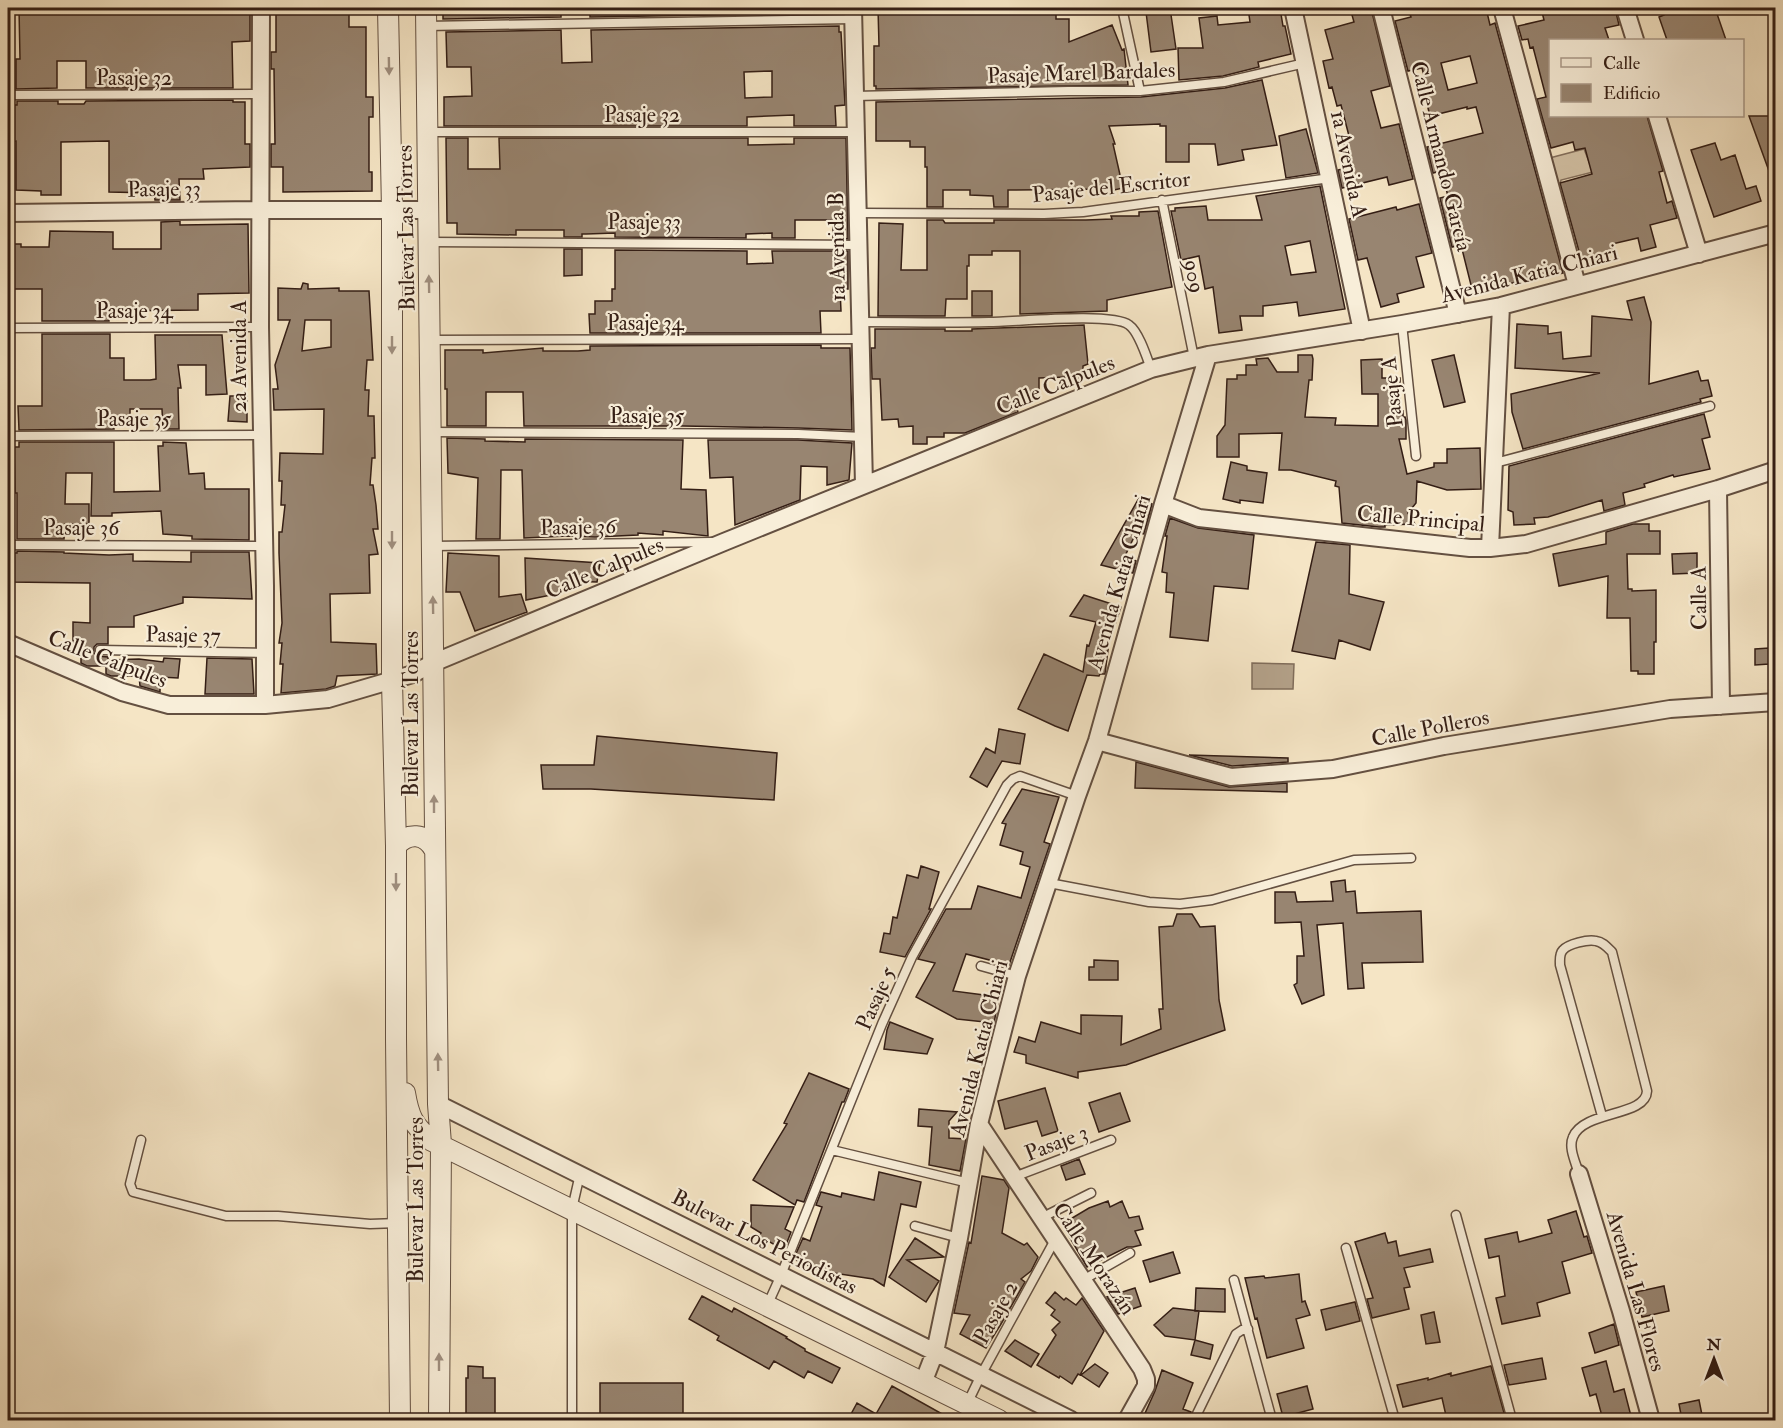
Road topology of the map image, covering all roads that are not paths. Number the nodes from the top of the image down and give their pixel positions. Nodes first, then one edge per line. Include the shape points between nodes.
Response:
1 (261, 8) edge
2 (388, 8) edge
3 (1122, 8) edge
4 (1293, 8) edge
5 (1381, 8) edge
6 (1502, 8) edge
7 (1625, 8) edge
8 (853, 14) edge
9 (426, 17) edge
10 (1635, 39) edge
11 (1305, 63) junction
12 (1140, 91) junction
13 (261, 94) junction
14 (8, 95) edge
15 (855, 96) junction
16 (1657, 117) edge
17 (427, 132) junction
18 (856, 132) junction
19 (1330, 177) junction
20 (1162, 200) junction
21 (261, 210) junction
22 (392, 210) junction
23 (428, 210) junction
24 (8, 213) edge
25 (858, 213) junction
26 (1776, 233) edge
27 (429, 242) junction
28 (859, 245) junction
29 (1699, 254) junction
30 (1577, 285) junction
31 (1501, 306) junction
32 (1458, 314) junction
33 (1402, 324) junction
34 (260, 327) junction
35 (8, 328) edge
36 (861, 331) junction
37 (1362, 331) junction
38 (430, 340) junction
39 (1201, 356) junction
40 (1151, 369) junction
41 (1710, 405) dead end
42 (431, 432) junction
43 (261, 435) junction
44 (8, 436) edge
45 (863, 437) junction
46 (1416, 456) dead end
47 (1495, 463) junction
48 (1776, 470) edge
49 (864, 485) junction
50 (1718, 489) junction
51 (1163, 504) junction
52 (724, 542) junction
53 (8, 545) edge
54 (263, 546) junction
55 (432, 546) junction
56 (1490, 548) junction
57 (8, 643) edge
58 (100, 650) dead end
59 (265, 653) junction
60 (434, 663) junction
61 (392, 681) junction
62 (1776, 702) edge
63 (265, 705) junction
64 (1721, 706) junction
65 (1097, 741) junction
66 (1077, 795) junction
67 (396, 846) junction
68 (434, 849) junction
69 (1411, 858) dead end
70 (1049, 883) junction
71 (981, 966) dead end
72 (1017, 976) junction
73 (396, 1039) junction
74 (438, 1104) junction
75 (1602, 1116) junction
76 (980, 1124) junction
77 (141, 1140) dead end
78 (1111, 1140) dead end
79 (441, 1144) junction
80 (832, 1150) junction
81 (579, 1174) junction
82 (1579, 1174) joint
83 (1014, 1177) junction
84 (969, 1183) junction
85 (1091, 1193) dead end
86 (572, 1209) junction
87 (1456, 1215) dead end
88 (1041, 1218) junction
89 (398, 1223) junction
90 (915, 1226) dead end
91 (959, 1238) junction
92 (1056, 1238) junction
93 (1346, 1248) dead end
94 (1130, 1253) dead end
95 (781, 1275) junction
96 (1083, 1280) junction
97 (1234, 1280) dead end
98 (767, 1306) junction
99 (1248, 1329) junction
100 (935, 1352) junction
101 (981, 1375) junction
102 (923, 1383) junction
103 (967, 1404) junction
104 (400, 1420) edge
105 (439, 1420) edge
106 (572, 1420) edge
107 (999, 1420) edge
108 (1071, 1420) edge
109 (1127, 1420) edge
110 (1194, 1420) edge
111 (1272, 1420) edge
112 (1395, 1420) edge
113 (1512, 1420) edge
114 (1651, 1420) edge

1 - 13 street, 2a Avenida A
2 -> 22 street, Bulevar Las Torres
3 - 12 lane
4 - 11 street, 1a Avenida A
5 - 32 street, Calle Armando García
6 - 30 street
7 - 10 street
8 - 9 lane
8 - 15 street, 1a Avenida B
9 - 17 street, Bulevar Las Torres
11 - 12 lane, Pasaje Marel Bardales via 1224,82
11 - 19 street, 1a Avenida A
12 - 15 lane, Pasaje Marel Bardales
13 - 14 lane, Pasaje 32
13 - 21 street, 2a Avenida A
15 - 18 street, 1a Avenida B
16 - 29 street
17 - 18 lane, Pasaje 32
17 - 23 street, Bulevar Las Torres
18 - 25 street, 1a Avenida B
19 - 20 lane, Pasaje del Escritor
19 - 37 street, 1a Avenida A
20 - 25 lane, Pasaje del Escritor via 1044,214
20 - 39 lane, 909
21 - 22 street, Pasaje 33
21 - 24 street, Pasaje 33
21 - 34 street, 2a Avenida A
22 - 23 street, Pasaje 33
22 -> 61 street, Bulevar Las Torres
23 - 27 street, Bulevar Las Torres
25 - 28 street, 1a Avenida B
26 - 29 street, Avenida Katia Chiari
27 - 28 lane, Pasaje 33
38 -> 27 street, Bulevar Las Torres
28 - 36 street, 1a Avenida B
29 - 30 street, Avenida Katia Chiari
30 - 31 street, Avenida Katia Chiari
31 - 32 street, Avenida Katia Chiari
31 - 47 street
32 - 33 street, Avenida Katia Chiari
33 - 37 street, Avenida Katia Chiari
33 - 46 lane, Pasaje A
34 - 35 lane, Pasaje 34
34 - 43 street, 2a Avenida A
36 - 38 lane, Pasaje 34
36 - 40 lane, Pasaje 34 via 1114,319 1130,325
36 - 45 street, 1a Avenida B
37 - 39 street, Avenida Katia Chiari
38 - 42 street, Bulevar Las Torres
39 - 40 street, Calle Calpules
39 - 51 street, Avenida Katia Chiari
40 - 49 street, Calle Calpules
41 - 47 lane
42 - 45 lane, Pasaje 35
42 - 55 street, Bulevar Las Torres
43 - 44 lane, Pasaje 35
43 - 54 street, 2a Avenida A
45 - 49 street, 1a Avenida B
47 - 56 street
48 - 50 street, Calle Principal
49 - 52 street, Calle Calpules
50 - 56 street, Calle Principal via 1526,544
50 - 64 street, Calle A
51 - 56 street, Calle Principal via 1199,518
51 - 65 street, Avenida Katia Chiari
52 - 55 lane, Pasaje 36
52 - 60 street, Calle Calpules
53 - 54 lane, Pasaje 36
54 - 59 street, 2a Avenida A
60 -> 55 street, Bulevar Las Torres
57 - 63 street, Calle Calpules via 144,699 169,705
58 - 59 lane, Pasaje 37
59 - 63 street, 2a Avenida A
60 - 61 street, Calle Calpules
68 -> 60 street, Bulevar Las Torres
61 - 63 street, Calle Calpules via 328,699
61 - 67 street, Bulevar Las Torres
62 - 64 street, Calle Polleros
64 - 65 street, Calle Polleros via 1602,720 1333,769 1231,777
65 - 66 street, Avenida Katia Chiari
66 - 70 street, Avenida Katia Chiari
66 - 80 lane, Pasaje 5 via 1020,776 1007,785 912,957
67 - 68 street via 413,836 426,839
67 -> 73 street, Bulevar Las Torres
74 -> 68 street, Bulevar Las Torres
69 - 70 lane via 1354,860 1212,900 1180,904
70 - 72 street, Avenida Katia Chiari
71 - 72 lane
72 - 76 street, Avenida Katia Chiari
73 - 79 street via 411,1119 432,1141
73 - 89 street, Bulevar Las Torres
74 - 79 street, Bulevar Las Torres
74 - 81 street, Bulevar Los Periodistas
75 - 75 lane via 1560,965 1562,950 1592,940 1612,952 1647,1091 1644,1101 1629,1110
75 - 82 lane via 1573,1136
76 - 83 street, Calle Morazán
76 - 84 street, Avenida Katia Chiari
77 - 89 lane via 129,1184 133,1192 226,1216
78 - 83 lane, Pasaje 3
79 - 86 street
105 -> 79 street, Bulevar Las Torres
80 - 84 lane
80 - 95 lane, Pasaje 5
81 - 86 lane
81 - 95 street, Bulevar Los Periodistas
82 - 114 street, Avenida Las Flores
83 - 88 street, Calle Morazán
84 - 91 street, Avenida Katia Chiari
85 - 88 lane
86 - 98 street
86 - 106 lane
87 - 113 lane
88 - 92 street, Calle Morazán
89 - 104 street, Bulevar Las Torres
90 - 91 lane
91 - 100 street, Avenida Katia Chiari
92 - 96 street, Calle Morazán
92 - 101 lane, Pasaje 2
93 - 112 lane
94 - 96 lane
95 - 98 lane, Pasaje 5
95 - 100 street, Bulevar Los Periodistas
96 - 109 street, Calle Morazán via 1146,1379
97 - 99 lane
98 - 102 street
99 - 110 lane via 1236,1334
99 - 111 lane
100 - 101 street, Bulevar Los Periodistas
100 - 102 street, Avenida Katia Chiari
101 - 103 lane, Pasaje 2
101 - 108 street, Bulevar Los Periodistas
102 - 103 street
103 - 107 street

